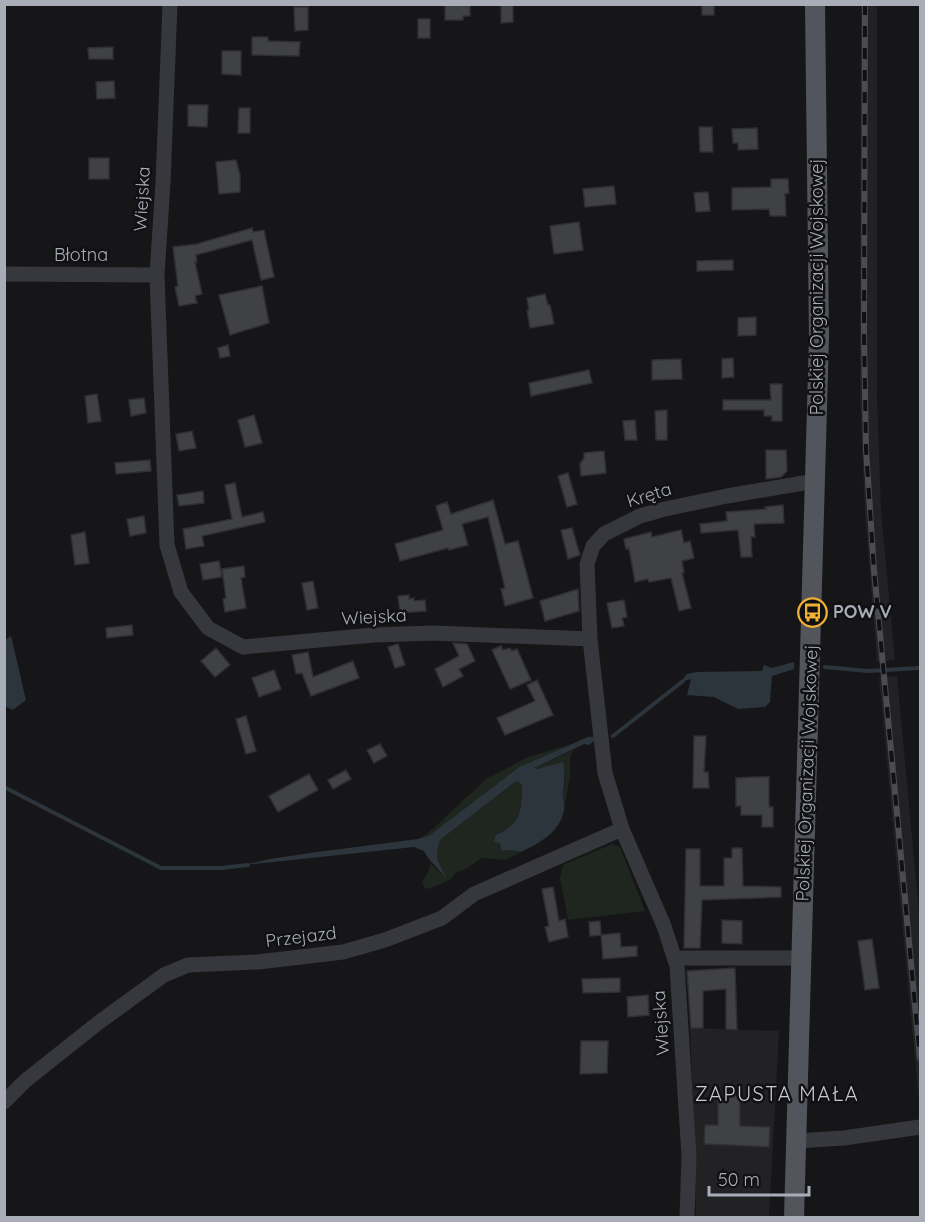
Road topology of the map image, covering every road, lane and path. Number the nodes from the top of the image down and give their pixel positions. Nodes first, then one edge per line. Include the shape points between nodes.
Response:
1 (170, 4) edge
2 (815, 4) edge
3 (4, 274) edge
4 (157, 275) junction
5 (815, 482) junction
6 (590, 639) junction
7 (622, 829) junction
8 (674, 958) junction
9 (802, 958) junction
10 (4, 1102) edge
11 (921, 1127) edge
12 (796, 1141) junction
13 (687, 1218) edge
14 (794, 1218) edge

1 - 4 street, Wiejska
2 - 5 main road, Polskiej Organizacji Wojskowej via 819,272
3 - 4 street, Błotna
4 - 6 street, Wiejska via 167,545 181,592 208,628 243,646 434,633
5 - 6 street, Kręta via 665,509 640,516 604,534 593,546 587,564
5 - 9 main road, Polskiej Organizacji Wojskowej
6 - 7 street, Wiejska via 605,772
7 - 8 street, Wiejska
7 - 10 street, Przejazd via 474,894 442,918 385,940 343,952 188,965 164,975 98,1023
8 - 9 street
8 - 13 street, Wiejska via 689,1156
9 - 12 main road, Polskiej Organizacji Wojskowej
11 - 12 street
12 - 14 main road, Polskiej Organizacji Wojskowej

